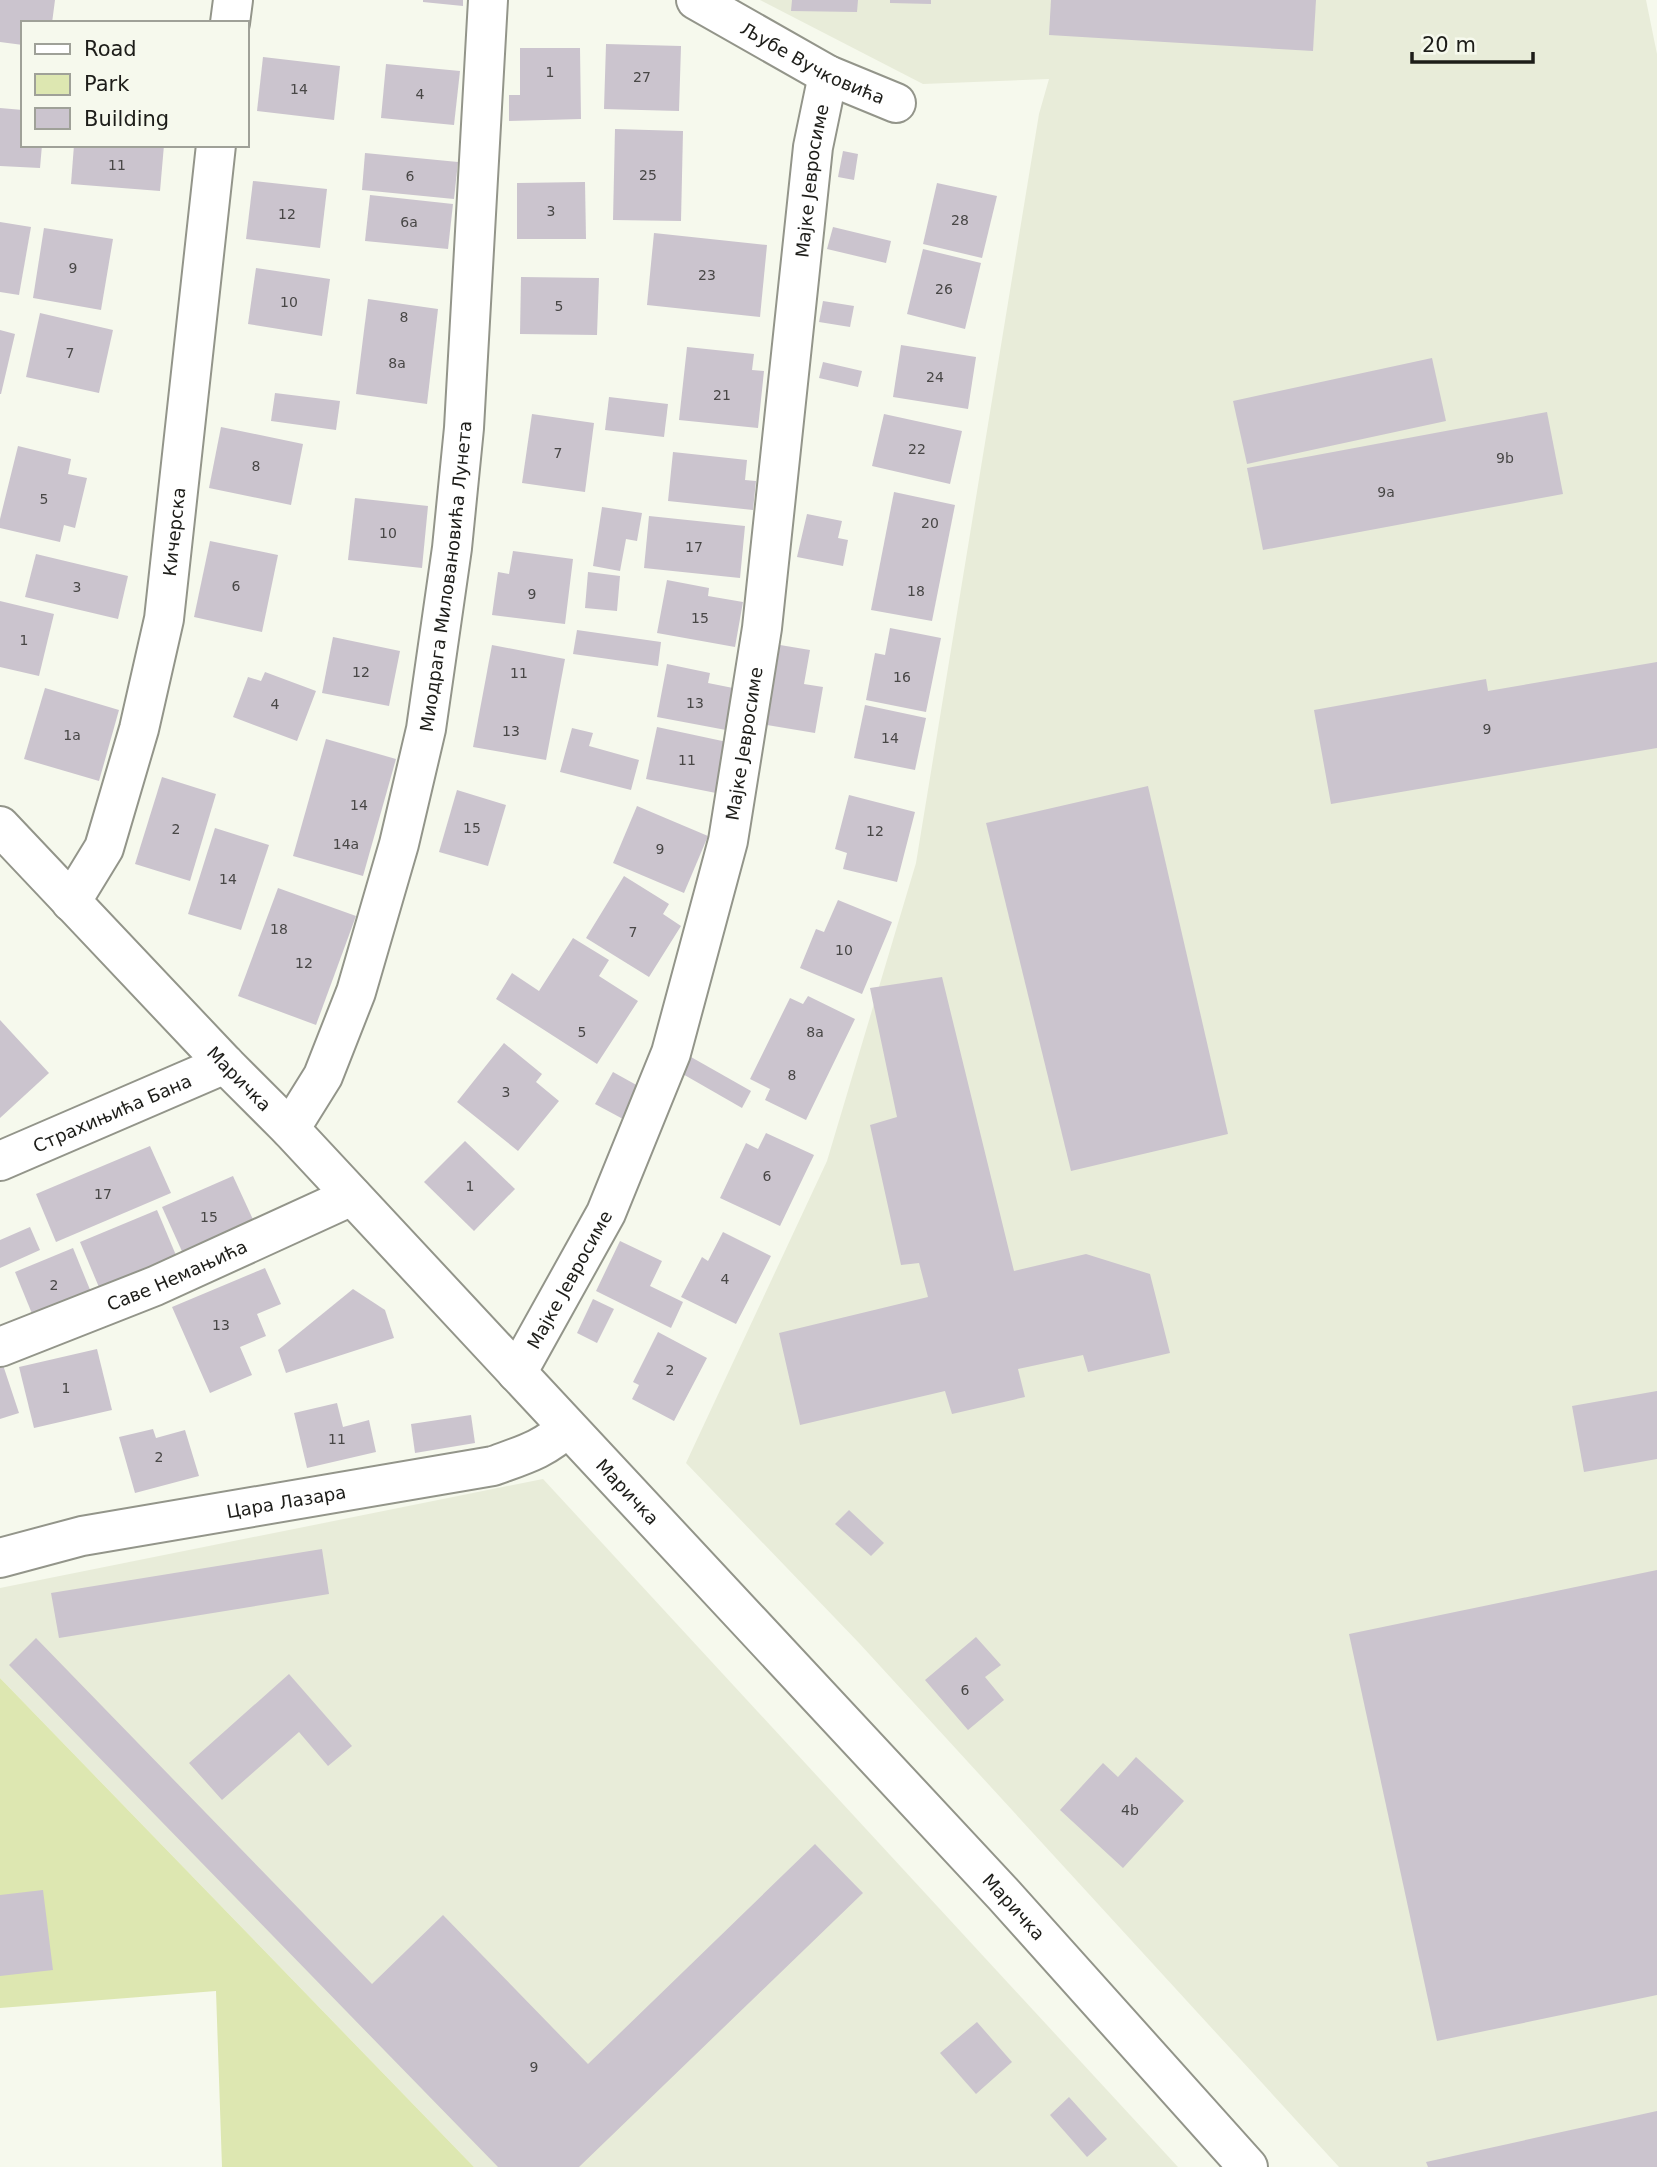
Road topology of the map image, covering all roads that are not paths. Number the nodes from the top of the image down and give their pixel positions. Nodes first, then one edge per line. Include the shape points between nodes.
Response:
1 (233, 0) edge
2 (488, 0) edge
3 (696, 0) edge
4 (230, 21) edge
5 (828, 75) junction
6 (896, 103) dead end
7 (216, 147) edge
8 (0, 826) edge
9 (71, 901) junction
10 (225, 1064) junction
11 (290, 1129) junction
12 (0, 1161) edge
13 (352, 1196) junction
14 (0, 1347) edge
15 (517, 1374) junction
16 (566, 1428) junction
17 (0, 1558) edge
18 (1248, 2167) edge

1 - 4 street
2 - 11 street, Миодрага Миловановића Лунета via 464,428 426,729 356,992 323,1076
3 - 5 street, Љубе Вучковића
5 - 6 street, Љубе Вучковића
5 - 15 street, Мајке Јевросиме via 813,148 762,628 728,841 671,1053 606,1213
7 - 9 street, Кичерска via 164,619 139,729 104,848
8 - 9 street, Маричка
9 - 10 street, Маричка
10 - 11 street, Маричка
10 - 12 street, Страхињића Бана
11 - 13 street, Маричка
13 - 14 street, Саве Немањића via 155,1286
13 - 15 street, Маричка
15 - 16 street, Маричка
16 - 17 street, Цара Лазара via 535,1451 493,1466 82,1536
16 - 18 street, Маричка via 1004,1895

